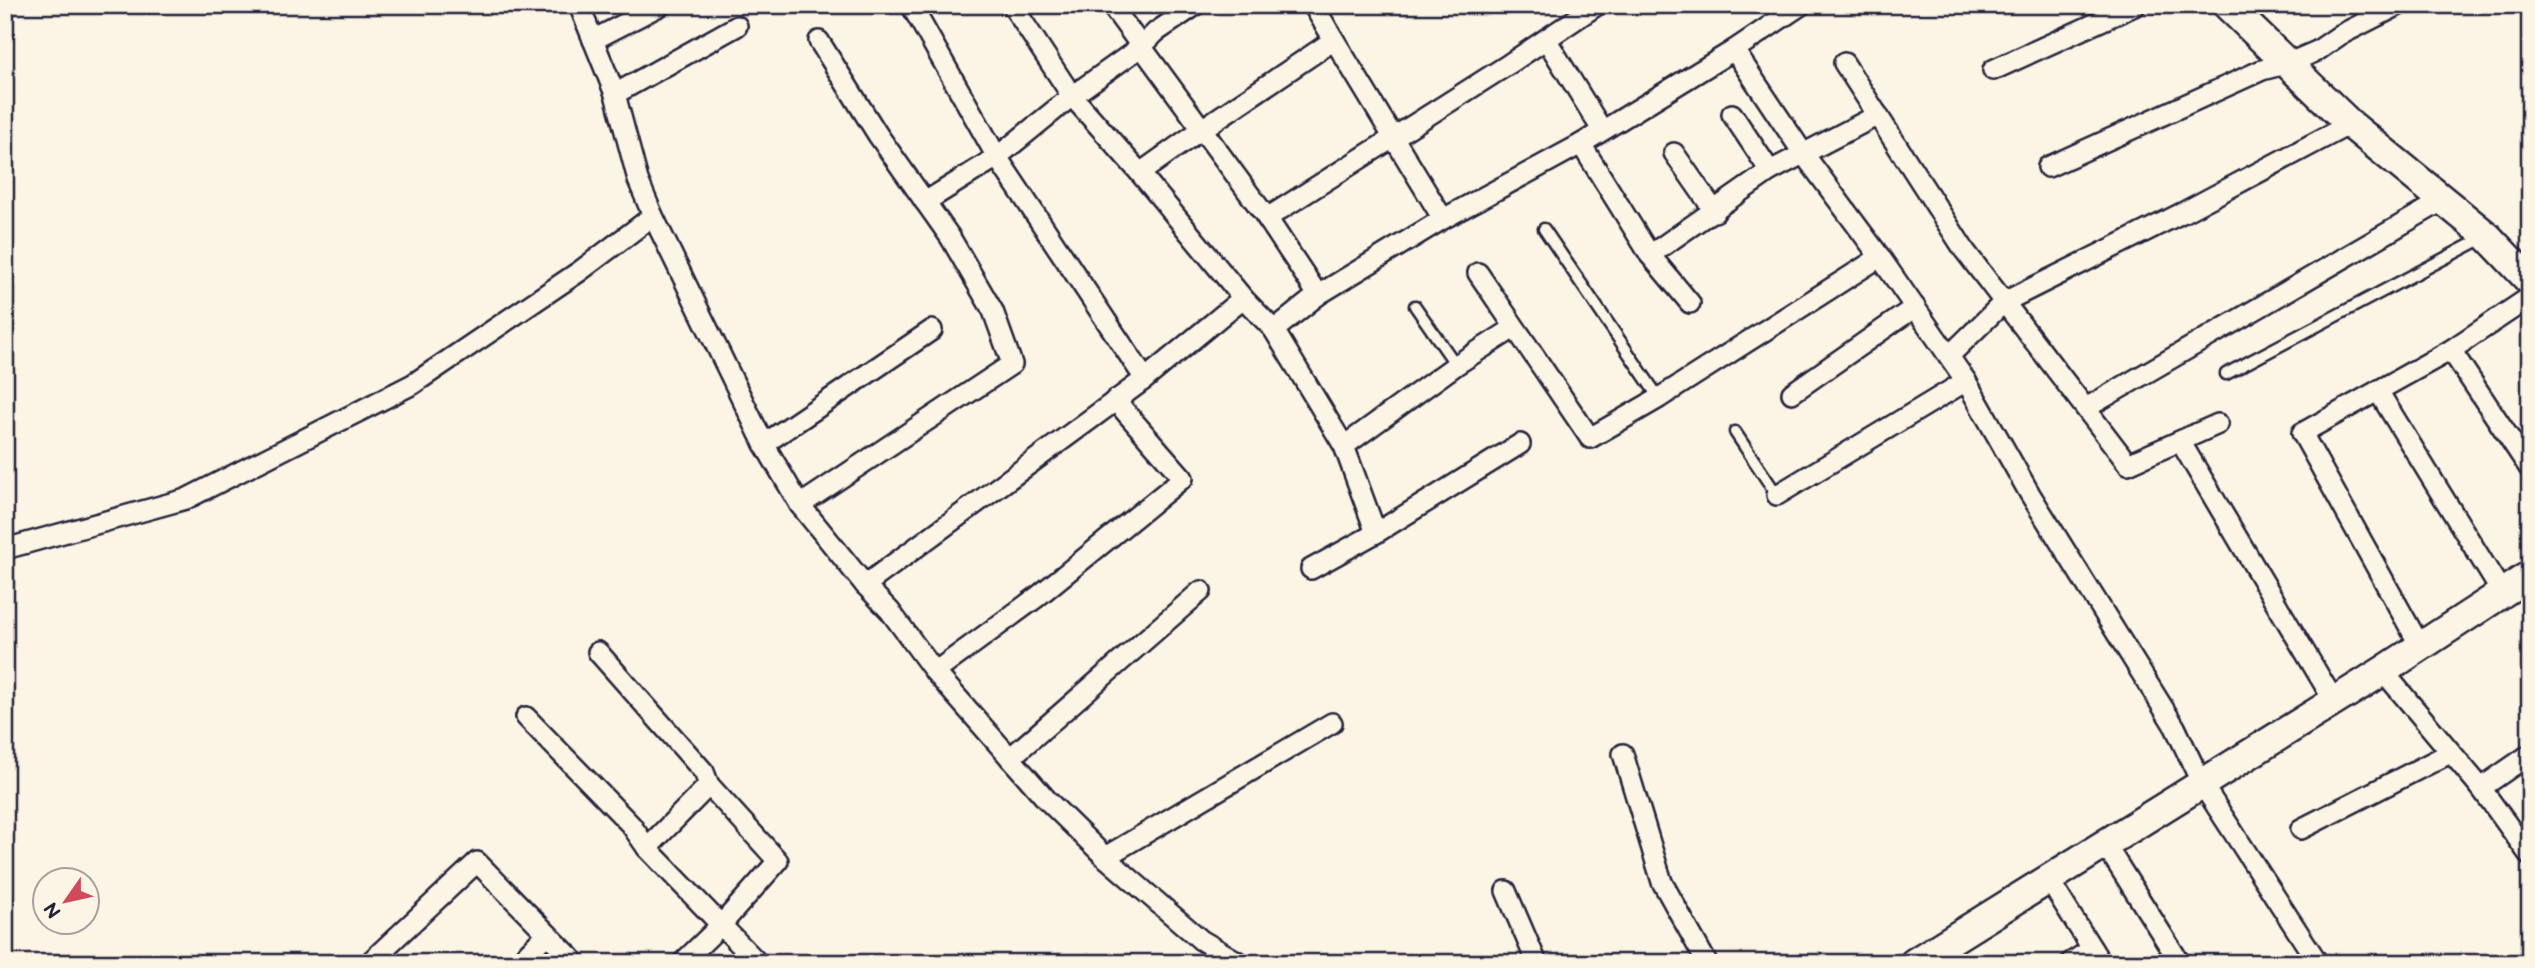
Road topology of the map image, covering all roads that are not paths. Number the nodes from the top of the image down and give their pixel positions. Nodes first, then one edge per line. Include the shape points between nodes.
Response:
1 (579, 5) edge
2 (661, 5) edge
3 (911, 5) edge
4 (1012, 5) edge
5 (1111, 5) edge
6 (1196, 5) edge
7 (1313, 5) edge
8 (1597, 5) edge
9 (1801, 5) edge
10 (2136, 5) edge
11 (2227, 5) edge
12 (2399, 5) edge
13 (737, 26) dead end
14 (1546, 39) junction
15 (593, 40) junction
16 (1334, 40) junction
17 (819, 41) dead end
18 (1142, 46) junction
19 (1734, 50) junction
20 (1844, 63) dead end
21 (2289, 63) junction
22 (1993, 70) dead end
23 (615, 94) junction
24 (1072, 96) junction
25 (1732, 114) dead end
26 (1878, 115) junction
27 (2350, 124) junction
28 (1202, 128) junction
29 (1602, 130) junction
30 (1392, 137) junction
31 (1581, 144) junction
32 (1674, 153) dead end
33 (1802, 153) junction
34 (997, 157) junction
35 (2048, 167) dead end
36 (1770, 171) junction
37 (1140, 173) junction
38 (2442, 201) junction
39 (925, 202) junction
40 (1715, 212) junction
41 (653, 216) junction
42 (1267, 218) junction
43 (1443, 219) junction
44 (1544, 229) dead end
45 (2487, 236) junction
46 (1650, 255) junction
47 (1880, 257) junction
48 (1478, 273) dead end
49 (2530, 281) edge
50 (1318, 295) junction
51 (2530, 297) edge
52 (1243, 298) junction
53 (2004, 302) junction
54 (1690, 303) dead end
55 (1415, 306) dead end
56 (1915, 307) junction
57 (1514, 328) junction
58 (932, 330) dead end
59 (1274, 330) junction
60 (2451, 350) junction
61 (1949, 356) junction
62 (1456, 365) junction
63 (2226, 374) dead end
64 (1145, 380) junction
65 (1966, 381) junction
66 (2378, 391) junction
67 (1792, 393) dead end
68 (1659, 398) junction
69 (1115, 400) junction
70 (2087, 408) junction
71 (2218, 424) dead end
72 (1735, 432) dead end
73 (2179, 441) junction
74 (764, 444) junction
75 (1520, 444) dead end
76 (1344, 446) junction
77 (2530, 469) edge
78 (1777, 495) joint
79 (800, 505) junction
80 (1376, 533) junction
81 (5, 549) edge
82 (1311, 569) dead end
83 (2530, 576) edge
84 (865, 585) junction
85 (1201, 591) dead end
86 (2502, 593) junction
87 (2420, 646) junction
88 (598, 652) dead end
89 (2383, 671) junction
90 (935, 672) junction
91 (2334, 701) junction
92 (526, 717) dead end
93 (1332, 723) dead end
94 (2450, 753) junction
95 (1623, 754) dead end
96 (2530, 754) edge
97 (1010, 758) junction
98 (2202, 784) junction
99 (709, 785) junction
100 (2481, 788) junction
101 (2301, 829) dead end
102 (2105, 844) junction
103 (647, 848) junction
104 (1105, 856) junction
105 (2530, 856) edge
106 (2049, 880) junction
107 (1506, 891) dead end
108 (721, 925) junction
109 (547, 934) junction
110 (2097, 956) edge
111 (369, 963) edge
112 (519, 963) edge
113 (576, 963) edge
114 (682, 963) edge
115 (758, 963) edge
116 (1240, 963) edge
117 (1537, 963) edge
118 (1707, 963) edge
119 (1914, 963) edge
120 (2070, 963) edge
121 (2180, 963) edge
122 (2318, 963) edge

1 - 15 street
2 - 15 street
3 - 34 street
4 - 24 street
5 - 18 street
6 - 18 street
7 - 16 street
8 - 14 street
9 - 19 street
10 - 22 street
11 - 21 street
12 - 21 street
13 - 23 street
14 - 29 street
14 - 30 street
15 - 23 street
16 - 28 street
16 - 30 street
17 - 39 street
18 - 24 street
18 - 28 street
19 - 29 street
19 - 33 street
20 - 26 street
21 - 27 street
21 - 35 street via 2262,70
23 - 41 street via 638,180
24 - 34 street
24 - 37 street
25 - 36 street
26 - 33 street
26 - 53 street via 1965,251
27 - 38 street
27 - 53 street
28 - 37 street
28 - 42 street
29 - 31 street
30 - 42 street
30 - 43 street
31 - 43 street
31 - 46 street
32 - 40 street
33 - 36 street
33 - 47 street
34 - 39 street
34 - 64 street
36 - 40 street
37 - 52 street
38 - 45 street
38 - 70 street
39 - 79 street via 993,311 1012,364
40 - 46 street
41 - 74 street
41 - 81 street via 580,271 401,390 186,499
42 - 50 street
43 - 50 street
44 - 68 lane
45 - 49 street
45 - 63 lane
46 - 54 street
47 - 56 street
47 - 68 street
48 - 57 street
50 - 59 street
51 - 60 street
52 - 59 street
52 - 64 street
53 - 61 street
53 - 70 street
55 - 62 lane
56 - 61 street
56 - 67 street
57 - 62 street
57 - 68 street via 1590,438
58 - 74 street
59 - 76 street
60 - 66 street
60 - 77 street
61 - 65 street
62 - 76 street
64 - 69 street
65 - 78 street
65 - 98 street via 2030,494 2175,727
66 - 86 street
66 - 87 street via 2302,433
69 - 84 street
69 - 90 street via 1184,478 1037,597
70 - 73 street via 2127,464
71 - 73 street
72 - 78 lane
73 - 91 street
74 - 79 street
75 - 80 street
76 - 80 street
79 - 84 street
80 - 82 street
83 - 86 street
84 - 90 street
85 - 97 street
86 - 87 street
87 - 89 street
88 - 99 street via 704,772
89 - 91 street
89 - 94 street
90 - 97 street
91 - 98 street
92 - 103 street via 631,825
93 - 104 street
94 - 100 street
94 - 101 street
95 - 118 street via 1662,882
96 - 100 street
97 - 104 street
98 - 102 street
98 - 122 street
99 - 103 street
99 - 108 street via 778,861
100 - 105 street
102 - 106 street
102 - 121 street
103 - 108 street
104 - 116 street via 1201,940
106 - 110 street
106 - 119 street
107 - 117 street
108 - 114 street
108 - 115 street
109 - 111 street via 477,862
109 - 112 street
109 - 113 street
110 - 120 street

